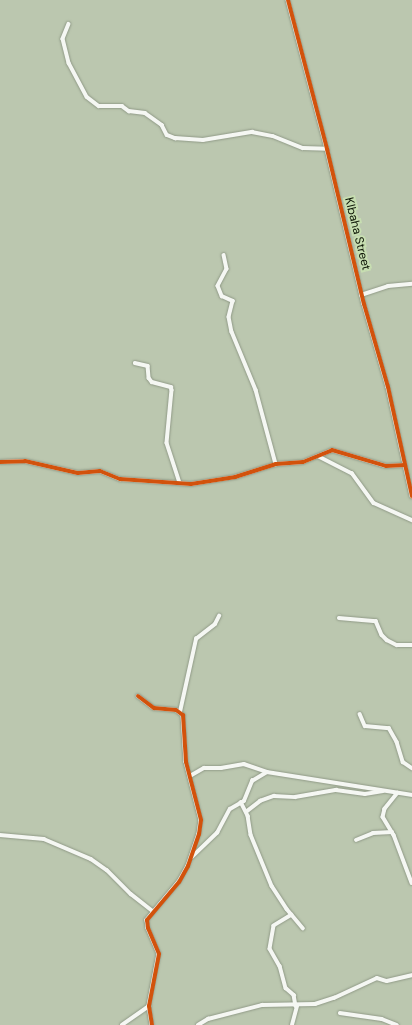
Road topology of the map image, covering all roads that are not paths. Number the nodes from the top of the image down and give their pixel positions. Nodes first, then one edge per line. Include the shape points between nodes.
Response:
1 (288, 0) edge
2 (69, 24) dead end
3 (327, 149) junction
4 (224, 255) dead end
5 (412, 284) edge
6 (361, 295) junction
7 (135, 363) dead end
8 (318, 456) junction
9 (0, 462) edge
10 (276, 464) junction
11 (405, 465) junction
12 (180, 483) junction
13 (412, 496) edge
14 (412, 520) edge
15 (219, 616) dead end
16 (339, 618) dead end
17 (412, 645) edge
18 (138, 696) dead end
19 (180, 712) junction
20 (360, 714) dead end
21 (412, 768) edge
22 (267, 772) junction
23 (190, 776) junction
24 (384, 791) junction
25 (398, 793) junction
26 (412, 795) edge
27 (241, 802) junction
28 (246, 812) junction
29 (392, 832) junction
30 (0, 835) edge
31 (356, 840) dead end
32 (192, 857) junction
33 (412, 883) edge
34 (153, 911) junction
35 (292, 915) junction
36 (303, 928) dead end
37 (412, 975) edge
38 (149, 1006) junction
39 (297, 1006) junction
40 (340, 1013) dead end
41 (122, 1025) edge
42 (152, 1025) edge
43 (198, 1025) edge
44 (292, 1025) edge
45 (397, 1025) edge

1 - 3 street, KIbaha Street
2 - 3 street via 63,39 69,63 87,97 98,106 122,106 129,112 145,113 160,123 167,135 175,138 203,140 252,132 273,136 303,148
3 - 6 street, KIbaha Street
4 - 10 street via 227,269 218,286 222,296 233,301 229,317 232,332 256,390
5 - 6 street via 388,286
6 - 11 street, KIbaha Street via 388,387
7 - 12 street via 148,366 148,378 152,382 171,387 167,442
8 - 10 street via 296,463
8 - 11 street via 336,450 386,466
8 - 14 street via 352,473 374,503
9 - 12 street via 25,461 78,473 100,472 120,478
10 - 12 street via 221,480
11 - 13 street, KIbaha Street
15 - 19 street via 215,624 196,639
16 - 17 street via 376,621 380,632 387,640 397,645
18 - 19 street via 154,708
19 - 23 street via 185,723 185,749
20 - 21 street via 366,726 389,728 397,742 403,762
22 - 23 street via 240,764 204,768
22 - 24 street via 351,783
22 - 27 street via 252,781 247,797
23 - 32 street via 201,829
24 - 25 street
24 - 28 street via 365,794 336,790 296,797 274,796 260,801
25 - 26 street
25 - 29 street via 383,813 384,820
27 - 28 street
27 - 32 street via 230,809 222,828
28 - 35 street via 251,835 272,886
29 - 31 street via 373,834
29 - 33 street
30 - 34 street via 44,839 91,858
32 - 34 street via 179,882
34 - 38 street via 147,920 148,928 158,949 159,958
35 - 36 street
35 - 39 street via 274,926 270,949 280,966 286,988 294,995
37 - 39 street via 387,981 377,978 327,1001
38 - 41 street
38 - 42 street
39 - 43 street via 262,1005 208,1019
39 - 44 street
40 - 45 street via 382,1019

